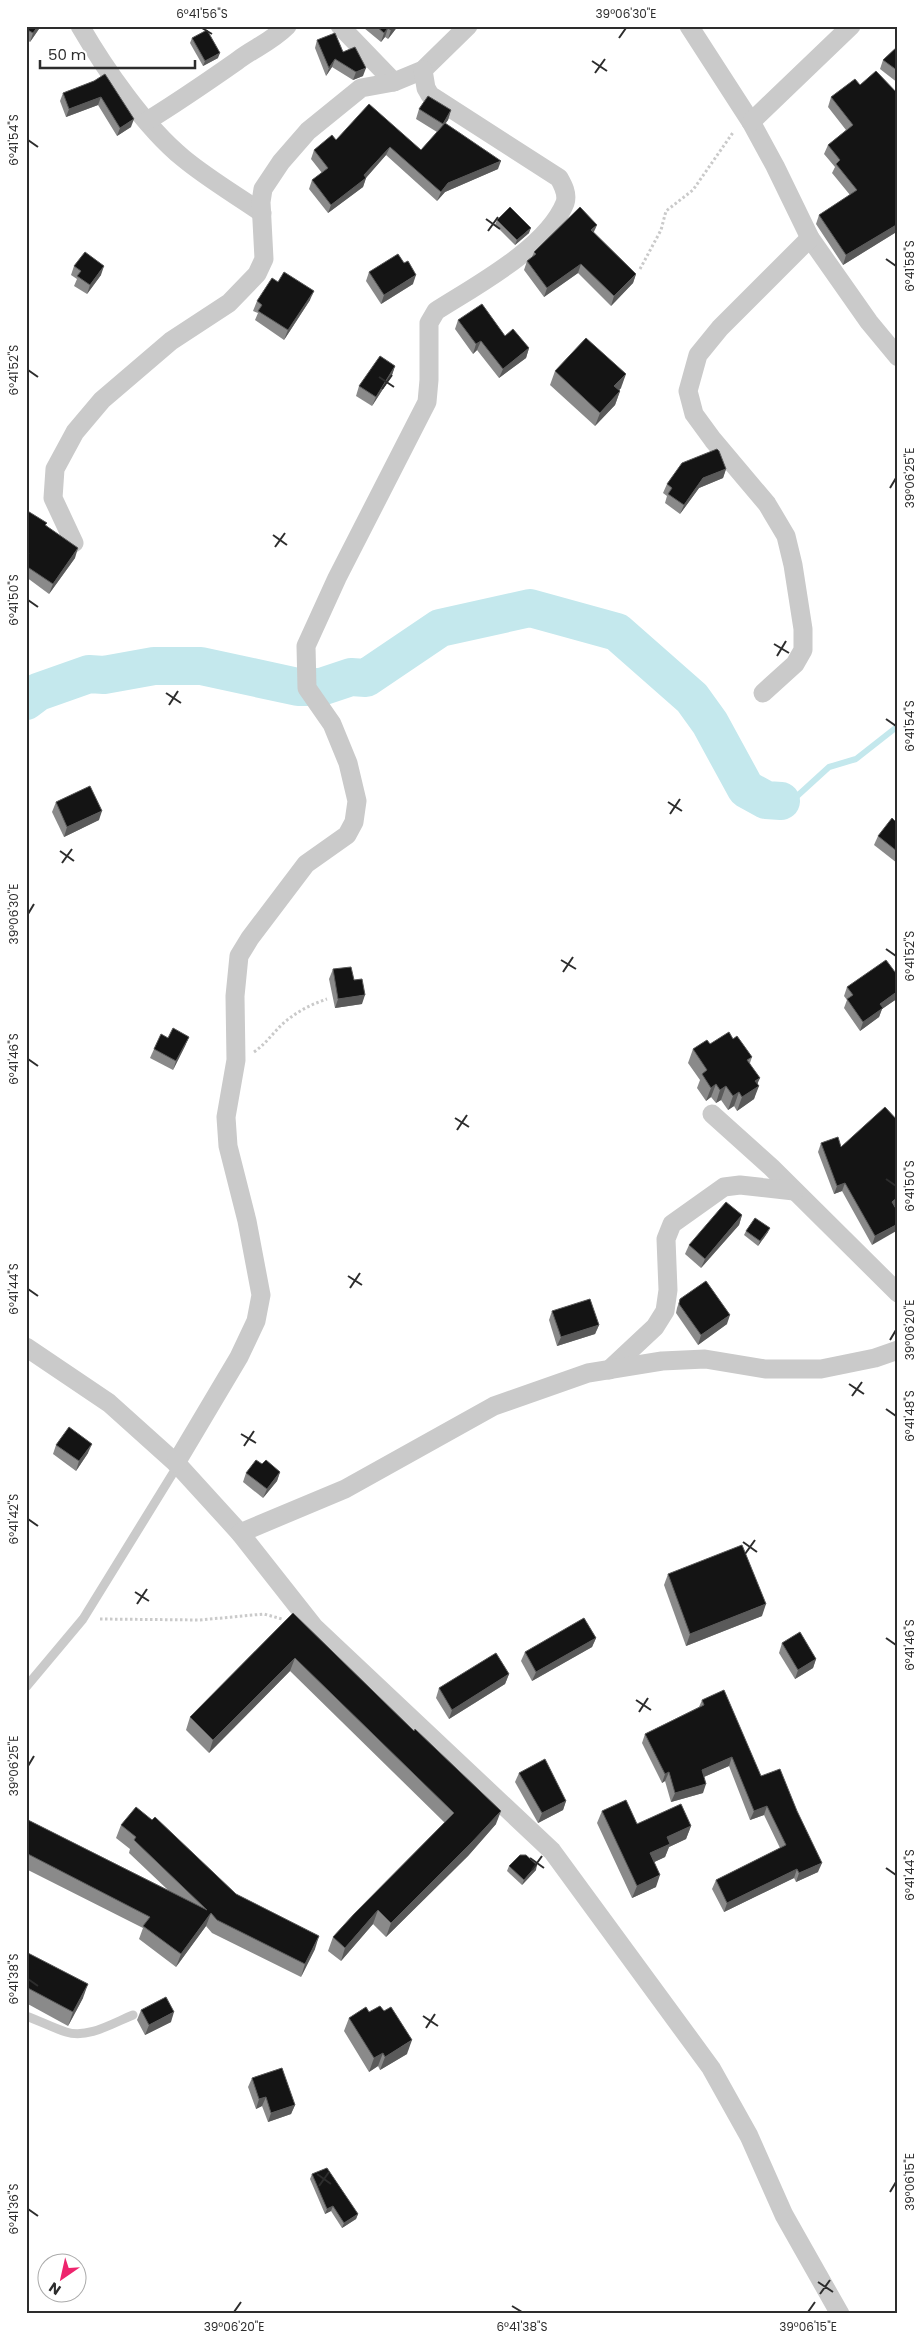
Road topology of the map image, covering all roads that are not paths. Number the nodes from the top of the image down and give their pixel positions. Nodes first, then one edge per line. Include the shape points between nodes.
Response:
1 (80, 26) edge
2 (287, 26) edge
3 (340, 26) edge
4 (468, 26) edge
5 (689, 26) edge
6 (850, 26) edge
7 (423, 70) junction
8 (394, 82) junction
9 (748, 118) junction
10 (147, 121) junction
11 (262, 213) junction
12 (810, 238) junction
13 (898, 358) edge
14 (74, 543) edge
15 (763, 692) dead end
16 (712, 1114) dead end
17 (794, 1190) junction
18 (898, 1293) edge
19 (26, 1347) edge
20 (898, 1350) edge
21 (609, 1370) junction
22 (177, 1464) junction
23 (240, 1533) junction
24 (26, 1687) edge
25 (133, 2015) dead end
26 (26, 2016) edge
27 (840, 2314) edge

1 - 10 street
2 - 10 street via 274,40
3 - 8 street
4 - 7 street
5 - 9 street
6 - 9 street
7 - 8 street
7 - 22 street via 430,95 559,178 566,194 565,202 548,229 518,257 432,316 429,323 427,402 306,646 307,688 332,724 348,763 357,801 354,822 347,835 306,864 239,956 235,996 236,1060 226,1117 228,1146 261,1295 256,1321 239,1357
8 - 11 street via 361,88 308,131 263,189
9 - 12 street
10 - 11 street via 184,159
11 - 14 street via 264,259 257,274 229,303 171,341 102,400 75,432 55,469 53,498
12 - 13 street
12 - 15 street via 726,322 704,349 696,362 688,391 694,414 767,504 786,536 803,629 803,650 795,664
16 - 17 street
17 - 18 street
17 - 21 street via 740,1185 724,1187 672,1224 666,1239 668,1290 665,1312 655,1326
19 - 22 street via 109,1403
20 - 21 street via 821,1369 765,1369 705,1359 662,1361
21 - 23 street via 588,1373 494,1406 345,1489
22 - 23 street
22 - 24 lane via 83,1619
23 - 27 street via 314,1627 552,1851 711,2068 749,2136 784,2215
25 - 26 lane via 77,2034

